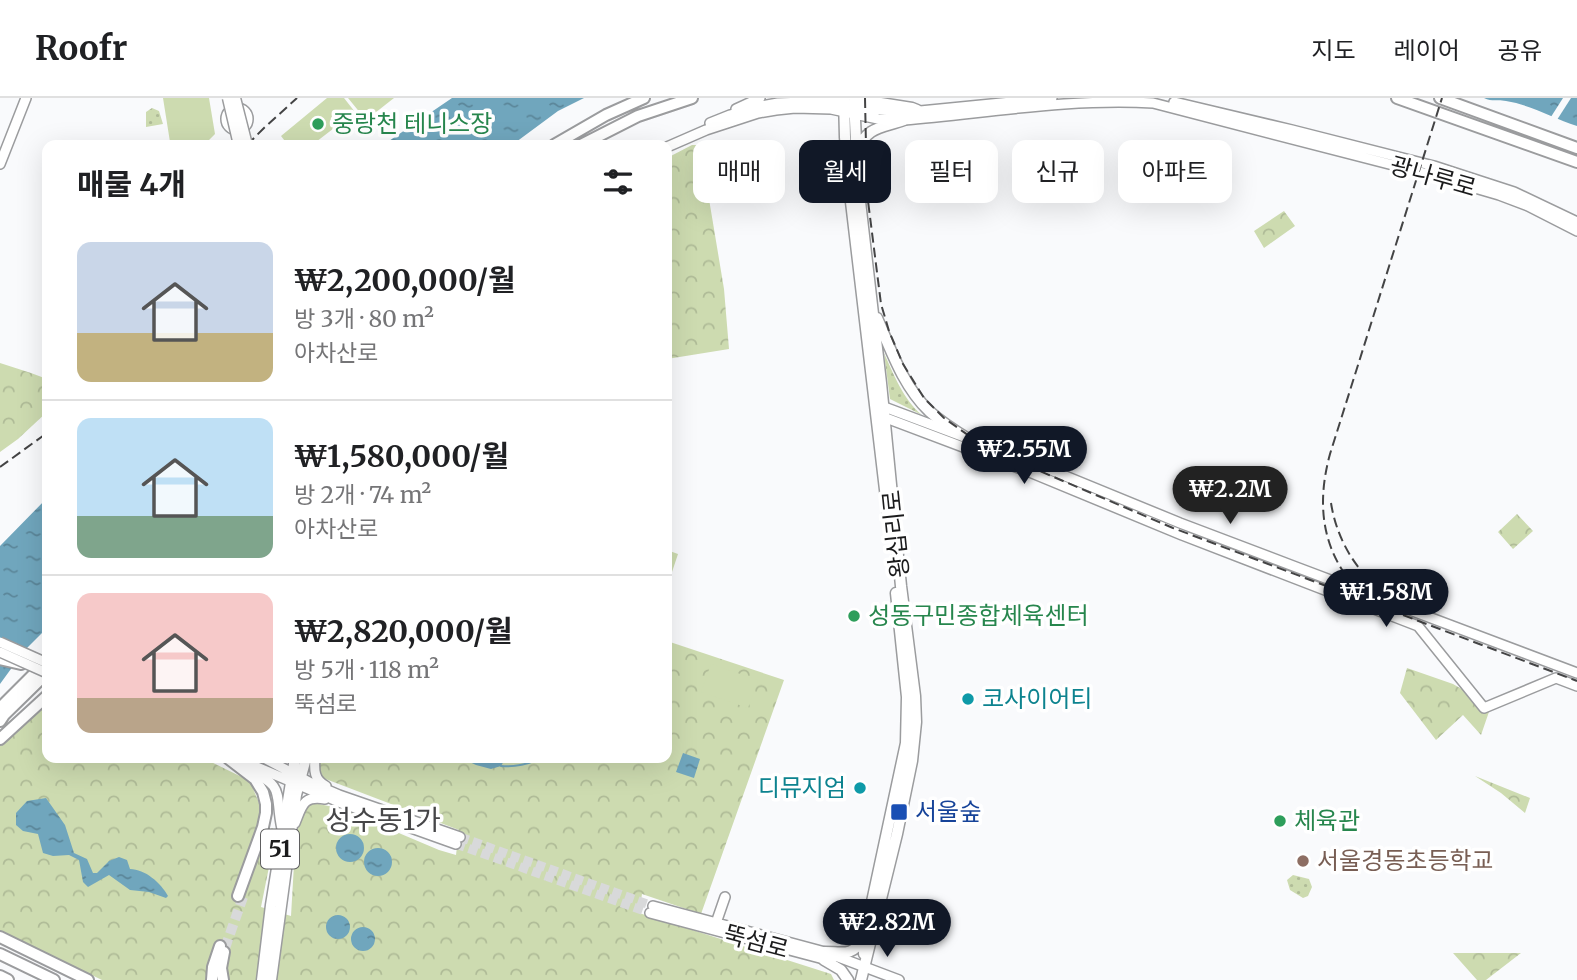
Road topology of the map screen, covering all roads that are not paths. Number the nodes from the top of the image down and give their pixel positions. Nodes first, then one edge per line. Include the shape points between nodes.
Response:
1 (26, 98) edge
2 (644, 98) edge
3 (692, 98) edge
4 (760, 98) edge
5 (1052, 98) edge
6 (1157, 98) edge
7 (1397, 98) edge
8 (1440, 98) edge
9 (232, 101) edge
10 (883, 101) edge
11 (1079, 101) edge
12 (850, 104) edge
13 (910, 114) junction
14 (730, 115) junction
15 (238, 140) edge
16 (245, 140) edge
17 (563, 140) edge
18 (591, 140) edge
19 (669, 140) edge
20 (854, 140) edge
21 (862, 140) edge
22 (672, 145) edge
23 (1577, 148) edge
24 (1577, 162) edge
25 (0, 164) edge
26 (861, 203) edge
27 (1577, 222) edge
28 (1577, 232) edge
29 (873, 307) junction
30 (880, 410) junction
31 (970, 440) junction
32 (0, 642) edge
33 (0, 652) edge
34 (0, 659) edge
35 (42, 666) edge
36 (42, 667) edge
37 (42, 667) edge
38 (42, 671) edge
39 (1577, 673) edge
40 (1577, 686) edge
41 (42, 700) edge
42 (1, 714) edge
43 (0, 739) edge
44 (233, 763) edge
45 (235, 763) edge
46 (249, 763) edge
47 (262, 763) edge
48 (274, 763) edge
49 (295, 763) edge
50 (304, 763) edge
51 (315, 763) edge
52 (257, 766) junction
53 (296, 779) junction
54 (342, 799) junction
55 (271, 806) tunnel mouth
56 (287, 831) junction
57 (458, 841) tunnel mouth
58 (724, 897) dead end
59 (276, 906) junction
60 (716, 923) junction
61 (0, 937) edge
62 (864, 939) junction
63 (0, 954) edge
64 (825, 956) junction
65 (24, 965) junction
66 (864, 966) junction
67 (0, 976) edge
68 (8, 980) edge
69 (54, 980) edge
70 (78, 980) edge
71 (88, 980) edge
72 (212, 980) edge
73 (223, 980) edge
74 (262, 980) edge
75 (271, 980) edge
76 (848, 980) edge
77 (860, 980) edge
78 (899, 980) edge

1 - 25 main road
2 - 17 highway
3 - 18 highway
4 - 14 main road
5 - 13 main road, 광나루로
6 - 27 main road, 광나루로 via 1457,173 1526,197
7 - 24 highway
8 - 23 highway
9 - 15 main road, bridge
9 - 16 main road, bridge
10 - 12 main road
10 - 13 main road via 912,108
11 - 13 main road, 광나루로
11 - 28 main road, 광나루로 via 1153,103 1420,172 1528,206
12 - 13 main road, 광나루로
12 - 13 main road, 광나루로 via 887,120
12 - 14 main road, 광나루로 via 778,103
12 - 20 main road, 왕십리로
12 - 22 main road, 광나루로 via 758,113
12 - 30 main road, 왕십리로 via 849,185
13 - 21 main road
14 - 19 main road, 광나루로
26 - 29 main road, 왕십리로
29 - 30 main road, 왕십리로
29 - 31 main road via 902,375 917,397 937,418
30 - 31 main road
30 - 40 main road via 1418,626 1484,708 1556,678
30 - 62 main road, 왕십리로 via 907,724
30 - 66 main road, 왕십리로 via 916,722 897,834
31 - 39 main road
32 - 35 main road, bridge
33 - 36 main road, bridge
34 - 37 highway, bridge
38 - 42 highway
41 - 43 highway
44 - 55 highway via 255,779 267,813 241,896 268,827
45 - 56 main road via 273,785
46 - 52 main road
47 - 52 main road
48 - 53 main road
49 - 53 main road, 51
50 - 53 main road, 51
51 - 54 main road via 318,781
52 - 53 main road
53 - 54 main road
53 - 56 main road, 51
54 - 56 main road via 308,799
54 - 57 main road
56 - 59 main road, 51
58 - 60 main road
59 - 74 main road, 51
59 - 75 main road, 51
60 - 64 main road, 뚝섬로
60 - 64 main road, 뚝섬로 via 651,909
61 - 71 highway
62 - 64 main road via 851,952
62 - 66 main road, 왕십리로
63 - 65 highway
64 - 66 main road, 뚝섬로
64 - 76 main road
65 - 69 highway
65 - 70 highway
66 - 77 main road, 왕십리로
66 - 78 main road, 뚝섬로
67 - 68 highway
72 - 73 highway via 222,947

